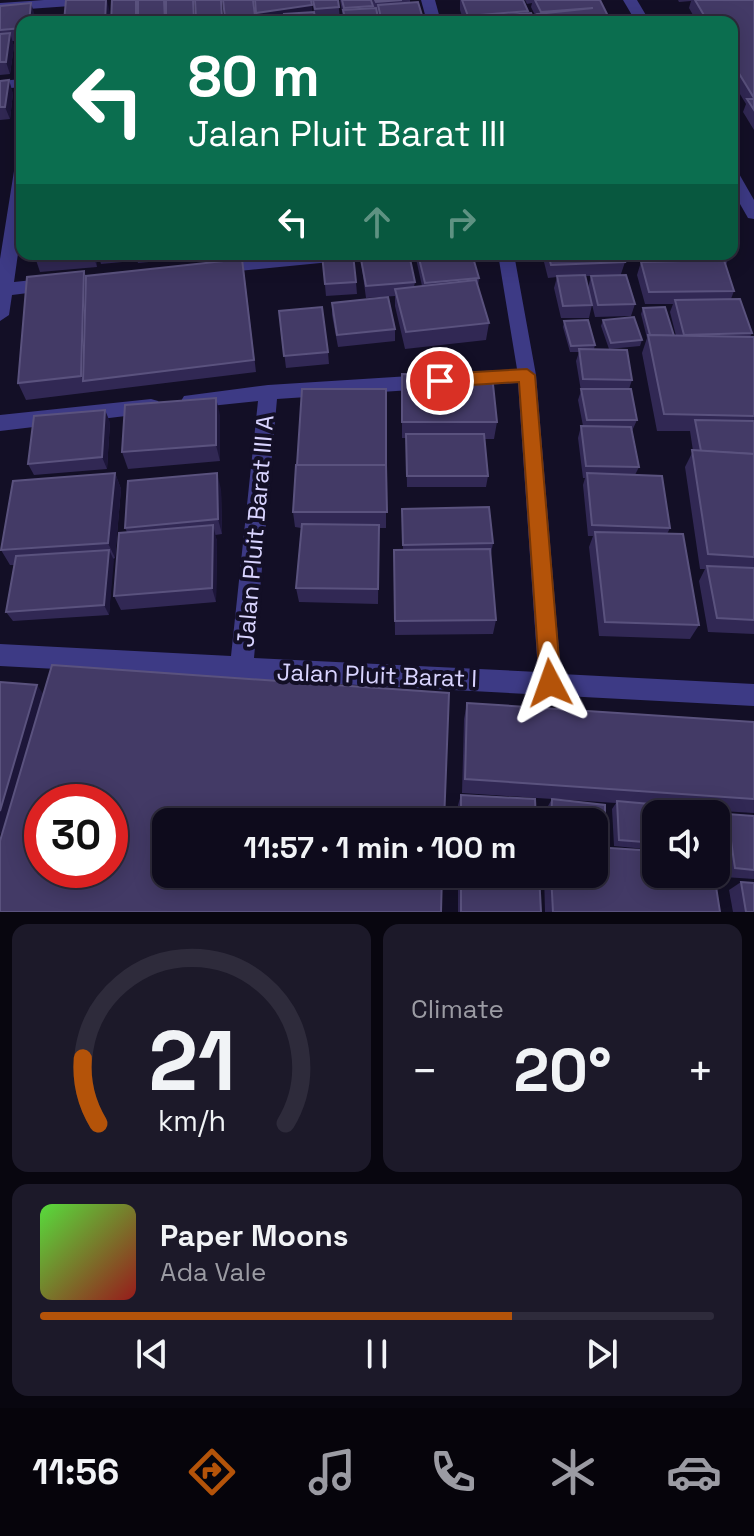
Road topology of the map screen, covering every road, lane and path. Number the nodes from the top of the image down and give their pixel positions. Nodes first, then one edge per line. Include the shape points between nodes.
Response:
1 (99, 0) edge
2 (45, 4) junction
3 (0, 7) edge
4 (44, 16) edge
5 (738, 186) edge
6 (16, 206) edge
7 (754, 214) edge
8 (291, 260) edge
9 (507, 260) edge
10 (200, 269) edge
11 (63, 283) edge
12 (1, 290) edge
13 (0, 315) edge
14 (527, 375) junction
15 (268, 392) junction
16 (0, 423) edge
17 (0, 655) edge
18 (241, 670) junction
19 (550, 683) junction
20 (754, 695) edge

1 - 2 street
2 - 3 street
2 - 4 street
5 - 7 street
6 - 12 street
8 - 10 street
9 - 14 street
11 - 12 street
12 - 13 street
14 - 15 street
14 - 19 street
15 - 16 street
15 - 18 street, Jalan Pluit Barat III A
17 - 18 street, Jalan Pluit Barat I
18 - 19 street, Jalan Pluit Barat I
19 - 20 street, Jalan Pluit Barat I

